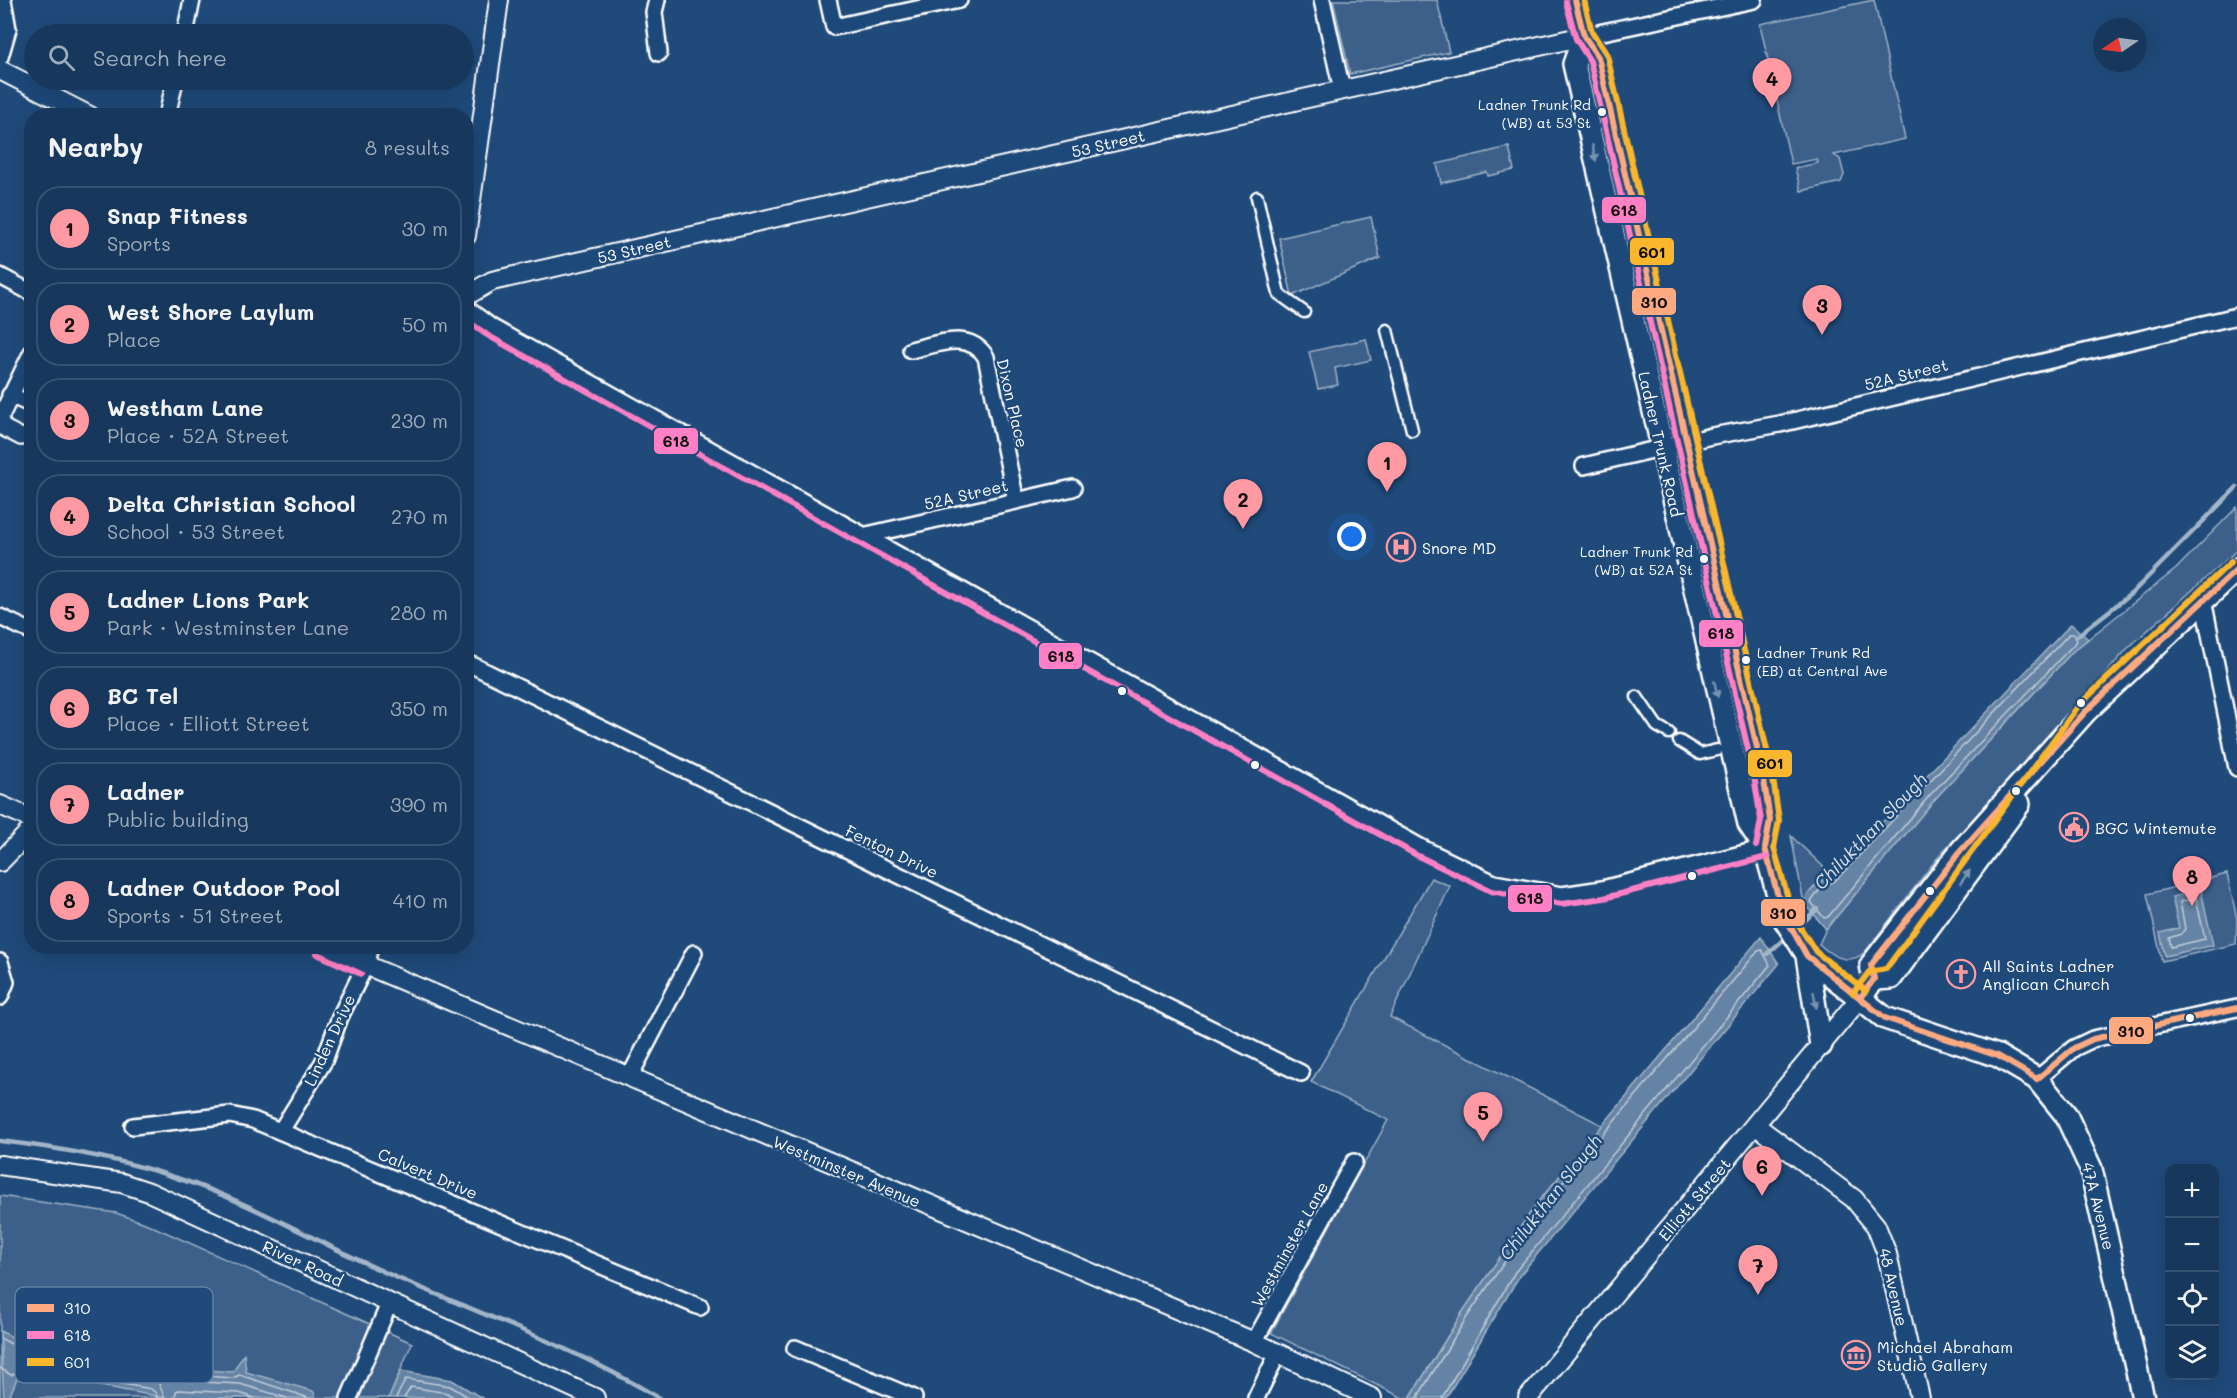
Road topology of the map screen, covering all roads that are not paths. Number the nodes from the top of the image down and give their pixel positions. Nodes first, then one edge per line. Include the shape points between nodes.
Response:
1 (3, 0) edge
2 (192, 0) edge
3 (499, 0) edge
4 (657, 0) edge
5 (828, 0) edge
6 (959, 0) edge
7 (1322, 0) edge
8 (1575, 0) edge
9 (1754, 0) edge
10 (187, 24) edge
11 (1584, 36) junction
12 (658, 53) dead end
13 (0, 57) edge
14 (0, 70) edge
15 (24, 82) edge
16 (39, 90) edge
17 (173, 90) edge
18 (1342, 90) junction
19 (74, 108) edge
20 (169, 108) edge
21 (474, 179) edge
22 (1257, 197) dead end
23 (0, 276) edge
24 (24, 290) edge
25 (474, 291) edge
26 (1304, 312) dead end
27 (474, 314) edge
28 (2237, 316) edge
29 (1387, 330) dead end
30 (911, 350) dead end
31 (24, 368) edge
32 (10, 396) junction
33 (24, 402) edge
34 (0, 419) edge
35 (1412, 430) dead end
36 (24, 436) edge
37 (1686, 442) junction
38 (1662, 448) junction
39 (1584, 466) dead end
40 (1073, 488) dead end
41 (1016, 501) junction
42 (867, 535) junction
43 (2237, 569) edge
44 (2203, 600) junction
45 (0, 617) edge
46 (24, 628) edge
47 (474, 666) edge
48 (1637, 697) dead end
49 (2232, 727) edge
50 (1669, 733) dead end
51 (1679, 741) dead end
52 (1717, 750) dead end
53 (2237, 768) edge
54 (0, 806) edge
55 (24, 816) edge
56 (24, 837) edge
57 (1765, 848) junction
58 (0, 862) edge
59 (694, 953) dead end
60 (338, 954) edge
61 (367, 954) edge
62 (1808, 956) junction
63 (0, 963) edge
64 (364, 966) junction
65 (0, 997) edge
66 (1860, 998) junction
67 (2237, 1008) edge
68 (1821, 1045) junction
69 (1301, 1073) dead end
70 (629, 1078) junction
71 (2037, 1079) junction
72 (1755, 1125) junction
73 (133, 1126) dead end
74 (282, 1130) junction
75 (1354, 1162) dead end
76 (0, 1165) edge
77 (389, 1304) junction
78 (700, 1307) dead end
79 (1254, 1342) junction
80 (795, 1348) dead end
81 (1278, 1353) junction
82 (349, 1398) edge
83 (595, 1398) edge
84 (914, 1398) edge
85 (1256, 1398) edge
86 (1372, 1398) edge
87 (1528, 1398) edge
88 (1920, 1398) edge
89 (2144, 1398) edge

1 - 13 street via 8,29
2 - 10 street
3 - 21 street
4 - 12 street via 654,12
5 - 6 street via 834,27
7 - 18 street
8 - 11 main road, Ladner Trunk Road
9 - 11 street, 53 Street
11 - 18 street, 53 Street
11 - 37 main road, Ladner Trunk Road via 1598,57
11 -> 38 main road, Ladner Trunk Road via 1574,64
14 - 15 street
16 - 19 street
17 - 20 street
18 - 25 street, 53 Street via 492,281
22 - 26 street via 1279,294
23 - 24 street
27 - 42 street via 490,327
28 - 37 street, 52A Street via 1780,424
29 - 35 street
30 - 41 street, Dixon Place via 955,340 980,348 986,357
31 - 32 street
32 - 33 street
32 - 34 street
34 - 36 street via 4,428
37 - 38 street, 52A Street
37 - 57 main road, Ladner Trunk Road via 1763,774 1770,820
38 - 39 street, 52A Street
38 -> 57 main road, Ladner Trunk Road via 1737,781 1749,824
40 - 41 street, 52A Street
41 - 42 street, 52A Street
42 - 57 street via 1422,848 1494,883 1562,895 1602,889
43 - 44 main road
44 - 49 street
44 - 66 main road via 2086,711 1891,978 1874,980
45 - 46 street
47 - 69 street, Fenton Drive
48 - 50 street via 1657,726
49 - 53 street
51 - 52 street via 1700,754
54 - 55 street
56 - 58 street
57 - 62 main road, Ladner Trunk Road via 1785,920
59 - 70 street
60 - 64 street, Westminster Avenue
61 - 64 street, Linden Drive
62 - 66 main road, Ladner Trunk Road
62 -> 68 main road
63 - 65 street via 6,982
64 - 70 street, Westminster Avenue
64 - 74 street, Linden Drive via 339,1017 324,1060
66 - 68 street, Elliott Street
66 - 71 main road, 47A Avenue via 1892,1021 1998,1056
67 - 71 street via 2086,1042
68 - 72 street, Elliott Street
70 - 79 street, Westminster Avenue
71 - 89 main road, 47A Avenue via 2066,1115 2091,1169
72 - 87 street, Elliott Street
72 - 88 street, 48 Avenue via 1854,1199 1876,1226 1887,1254
73 - 74 street, Calvert Drive via 230,1115
74 - 78 street, Calvert Drive
75 - 79 street, Westminster Lane
76 - 77 street, River Road via 122,1183 149,1192
77 - 82 street
77 - 83 street, River Road
79 - 81 street, Westminster Avenue
80 - 84 street
81 - 85 street
81 - 86 street, Westminster Avenue

